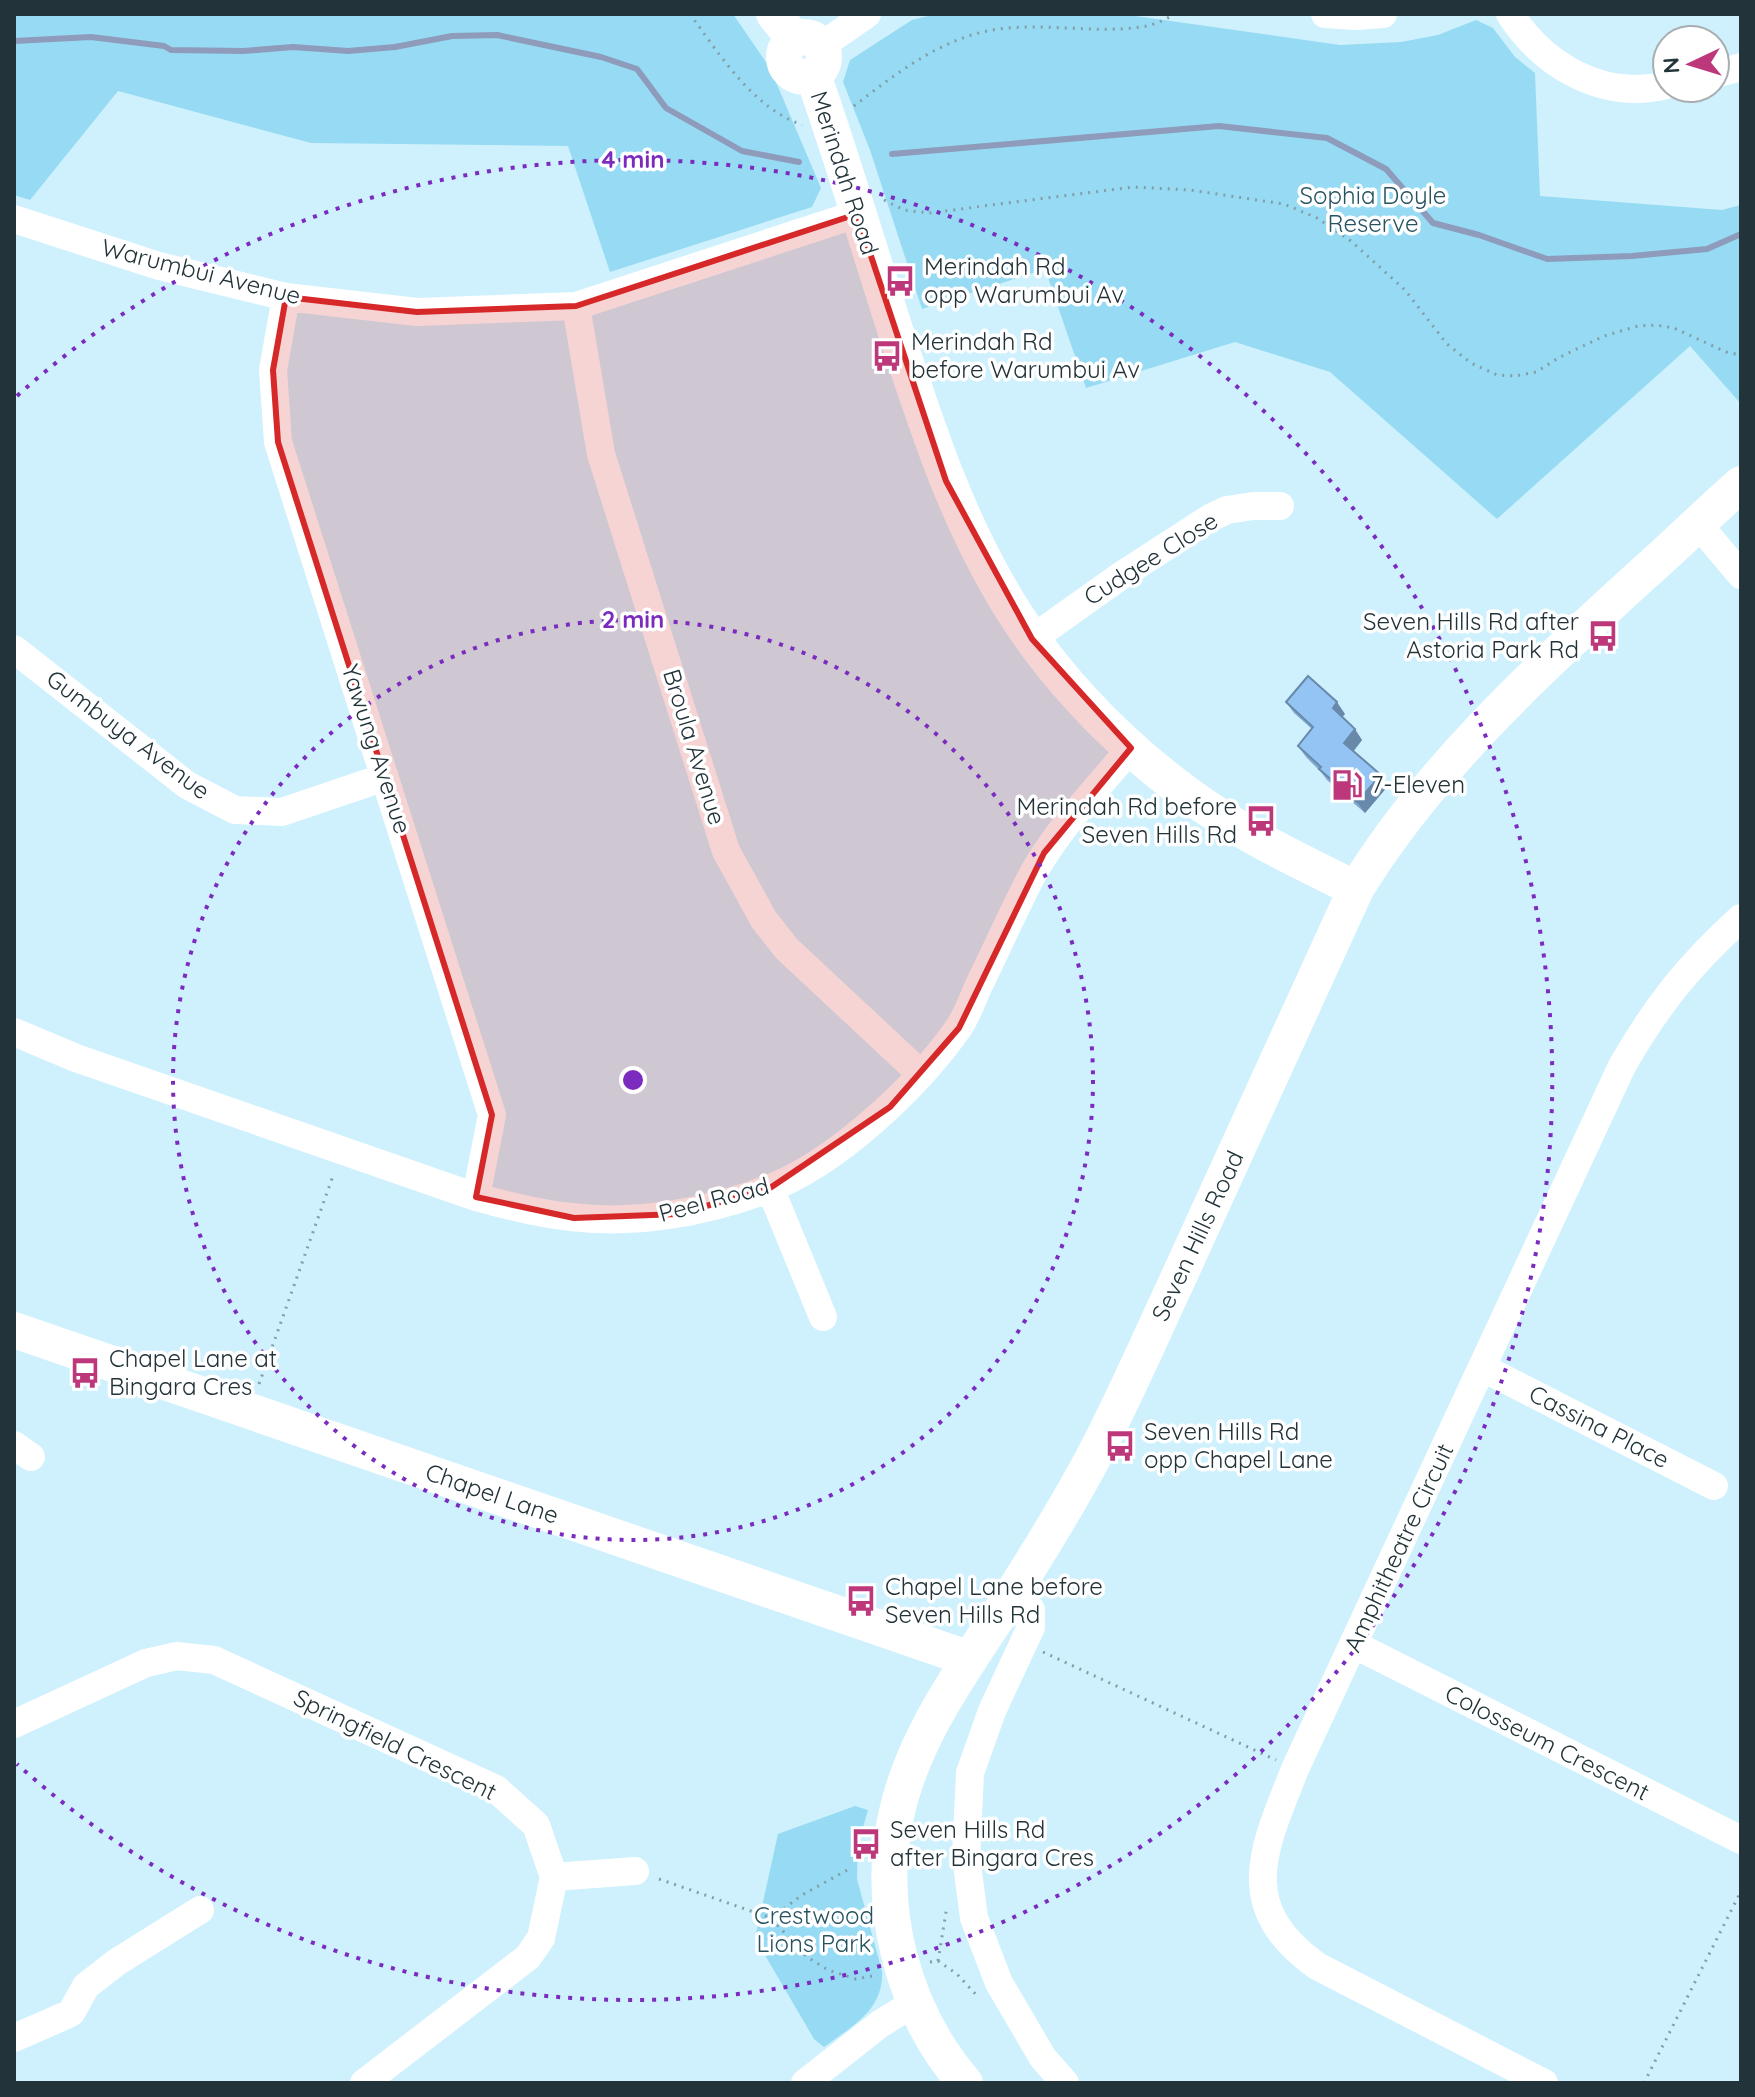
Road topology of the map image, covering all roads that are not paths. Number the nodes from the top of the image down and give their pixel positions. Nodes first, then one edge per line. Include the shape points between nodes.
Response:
1 (867, 14) edge
2 (1325, 14) edge
3 (1383, 14) edge
4 (1510, 14) edge
5 (801, 44) edge
6 (1651, 86) edge
7 (869, 206) junction
8 (14, 219) edge
9 (286, 297) junction
10 (576, 306) junction
11 (1741, 484) edge
12 (1280, 506) dead end
13 (1698, 524) junction
14 (1741, 575) edge
15 (1032, 639) junction
16 (14, 649) edge
17 (1131, 748) junction
18 (385, 777) junction
19 (1356, 889) junction
20 (1741, 918) edge
21 (14, 1032) edge
22 (921, 1074) junction
23 (770, 1188) junction
24 (476, 1197) junction
25 (823, 1317) dead end
26 (14, 1330) edge
27 (1483, 1368) junction
28 (1714, 1486) dead end
29 (1016, 1588) junction
30 (1353, 1644) junction
31 (970, 1659) junction
32 (14, 1724) edge
33 (1741, 1840) edge
34 (635, 1871) road end
35 (554, 1877) junction
36 (200, 1910) dead end
37 (914, 2003) junction
38 (14, 2038) edge
39 (364, 2083) edge
40 (805, 2083) edge
41 (965, 2083) edge
42 (1065, 2083) edge
43 (1544, 2083) edge

1 - 5 street
2 - 3 street
4 - 6 street via 1536,48 1570,72 1614,88
5 - 7 main road, Merindah Road
7 - 10 street, Warumbui Avenue
7 - 15 main road, Merindah Road via 946,481 996,583
8 - 9 street, Warumbui Avenue via 159,266
9 - 10 street, Warumbui Avenue via 417,312
9 - 18 street, Yawung Avenue via 273,370 278,442
10 - 22 street, Broula Avenue via 601,454 726,851 764,920 787,949
11 - 13 main road, Seven Hills Road
12 - 15 street, Cudgee Close via 1227,510 1210,518
13 - 14 street
13 - 19 main road, Seven Hills Road via 1531,676 1410,811
15 - 17 main road, Merindah Road via 1071,689
16 - 18 street, Gumbuya Avenue via 187,785 235,810 282,812
17 - 19 main road, Merindah Road via 1241,830
17 - 22 street, Peel Road via 1044,853 959,1028
18 - 24 street, Yawung Avenue via 492,1115
19 - 29 main road, Seven Hills Road via 1094,1456
20 - 27 street, Amphitheatre Circuit via 1680,978 1642,1030
21 - 24 street, Peel Road
22 - 23 street, Peel Road via 857,1133
23 - 24 street, Peel Road via 678,1214 634,1219 574,1218
23 - 25 street
26 - 31 main road, Chapel Lane
27 - 28 street, Cassina Place
27 - 30 street, Amphitheatre Circuit
29 - 31 main road, Seven Hills Road
29 - 42 street via 1031,1610 1031,1627 970,1773 966,1857 974,1918 999,1983 1043,2058
30 - 33 street, Colosseum Crescent
30 - 43 street, Amphitheatre Circuit via 1267,1842 1262,1882 1274,1922 1284,1938 1317,1966
31 - 37 main road, Seven Hills Road via 918,1751 896,1816 891,1914
32 - 35 street, Springfield Crescent via 146,1663 177,1656 214,1660 496,1789 536,1825
34 - 35 street
35 - 39 street via 541,1938 528,1957
36 - 38 street via 86,1986 71,2013
37 - 40 street
37 - 41 main road, Seven Hills Road

